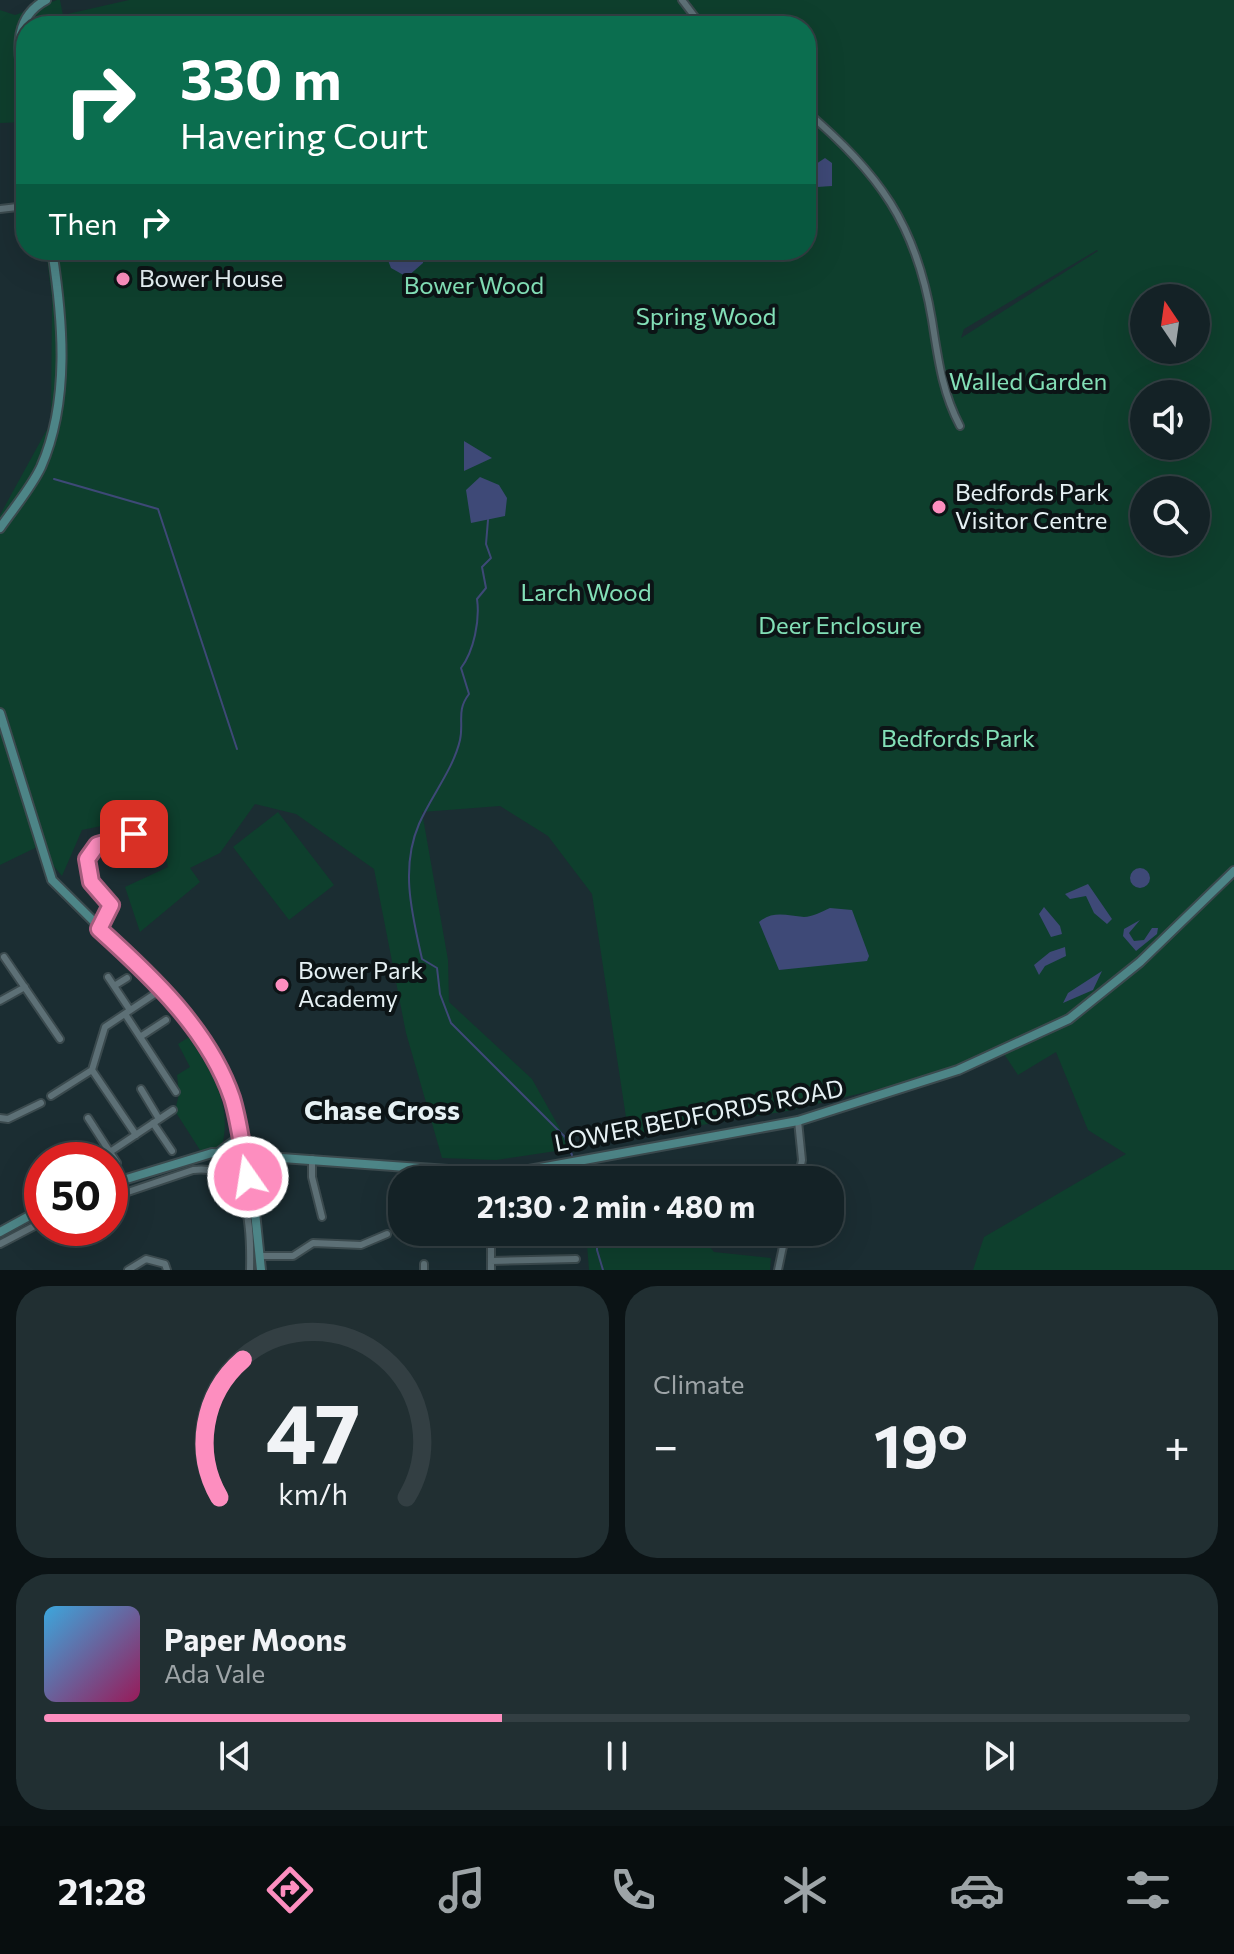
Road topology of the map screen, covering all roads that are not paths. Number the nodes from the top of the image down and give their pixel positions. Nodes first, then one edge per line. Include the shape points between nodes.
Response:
1 (46, 0) edge
2 (682, 0) edge
3 (28, 16) edge
4 (694, 16) edge
5 (816, 121) edge
6 (53, 260) edge
7 (960, 426) dead end
8 (0, 528) edge
9 (0, 713) edge
10 (159, 844) dead end
11 (1234, 871) edge
12 (99, 929) junction
13 (4, 957) dead end
14 (108, 977) dead end
15 (127, 978) dead end
16 (114, 986) junction
17 (25, 987) junction
18 (162, 989) junction
19 (0, 1001) edge
20 (127, 1012) junction
21 (166, 1020) dead end
22 (140, 1037) junction
23 (60, 1039) dead end
24 (92, 1070) junction
25 (141, 1089) dead end
26 (176, 1092) dead end
27 (51, 1096) dead end
28 (41, 1103) dead end
29 (173, 1110) dead end
30 (0, 1118) edge
31 (88, 1118) dead end
32 (156, 1121) junction
33 (798, 1121) junction
34 (136, 1135) junction
35 (240, 1137) junction
36 (104, 1142) edge
37 (125, 1142) edge
38 (172, 1151) dead end
39 (217, 1153) junction
40 (243, 1157) junction
41 (312, 1159) junction
42 (554, 1166) edge
43 (801, 1166) edge
44 (388, 1167) edge
45 (128, 1178) edge
46 (128, 1192) edge
47 (322, 1217) dead end
48 (24, 1219) edge
49 (24, 1231) edge
50 (0, 1232) edge
51 (387, 1234) dead end
52 (0, 1244) edge
53 (491, 1246) edge
54 (783, 1246) edge
55 (262, 1256) junction
56 (576, 1259) dead end
57 (491, 1261) junction
58 (128, 1270) edge
59 (167, 1270) edge
60 (250, 1270) edge
61 (261, 1270) edge
62 (491, 1270) edge
63 (778, 1270) edge

1 - 3 main road
2 - 4 street
5 - 7 street via 873,175 908,231 932,320 937,362
6 - 8 main road via 61,366 57,425 40,470
9 - 12 main road via 52,880
10 - 12 street via 157,834 149,831 93,847 87,859 88,878 111,905
11 - 33 main road, LOWER BEDFORDS ROAD via 1140,962 1069,1019 958,1070
12 - 18 main road
13 - 17 street
14 - 16 street
15 - 16 street
16 - 20 street
17 - 19 street
17 - 23 street
18 - 20 street
18 - 35 main road via 221,1072
20 - 22 street
20 - 24 street via 105,1027
21 - 22 street
22 - 26 street
24 - 27 street
24 - 34 street
25 - 32 street
28 - 30 street
29 - 32 street
31 - 36 street
32 - 34 street
32 - 38 street
33 - 42 main road, LOWER BEDFORDS ROAD
33 - 43 street
34 - 37 street
35 - 39 main road
35 - 40 main road
39 - 40 main road, LOWER BEDFORDS ROAD
39 - 45 main road
40 - 41 main road, LOWER BEDFORDS ROAD
40 - 55 main road
41 - 44 main road, LOWER BEDFORDS ROAD
41 - 47 street
46 - 60 street via 193,1170 225,1175 237,1185 246,1205
48 - 50 main road
49 - 52 street
51 - 55 street via 353,1248 313,1243 293,1256
53 - 57 street
54 - 63 street
55 - 61 main road
56 - 57 street
57 - 62 street
58 - 59 street via 146,1259 165,1264

